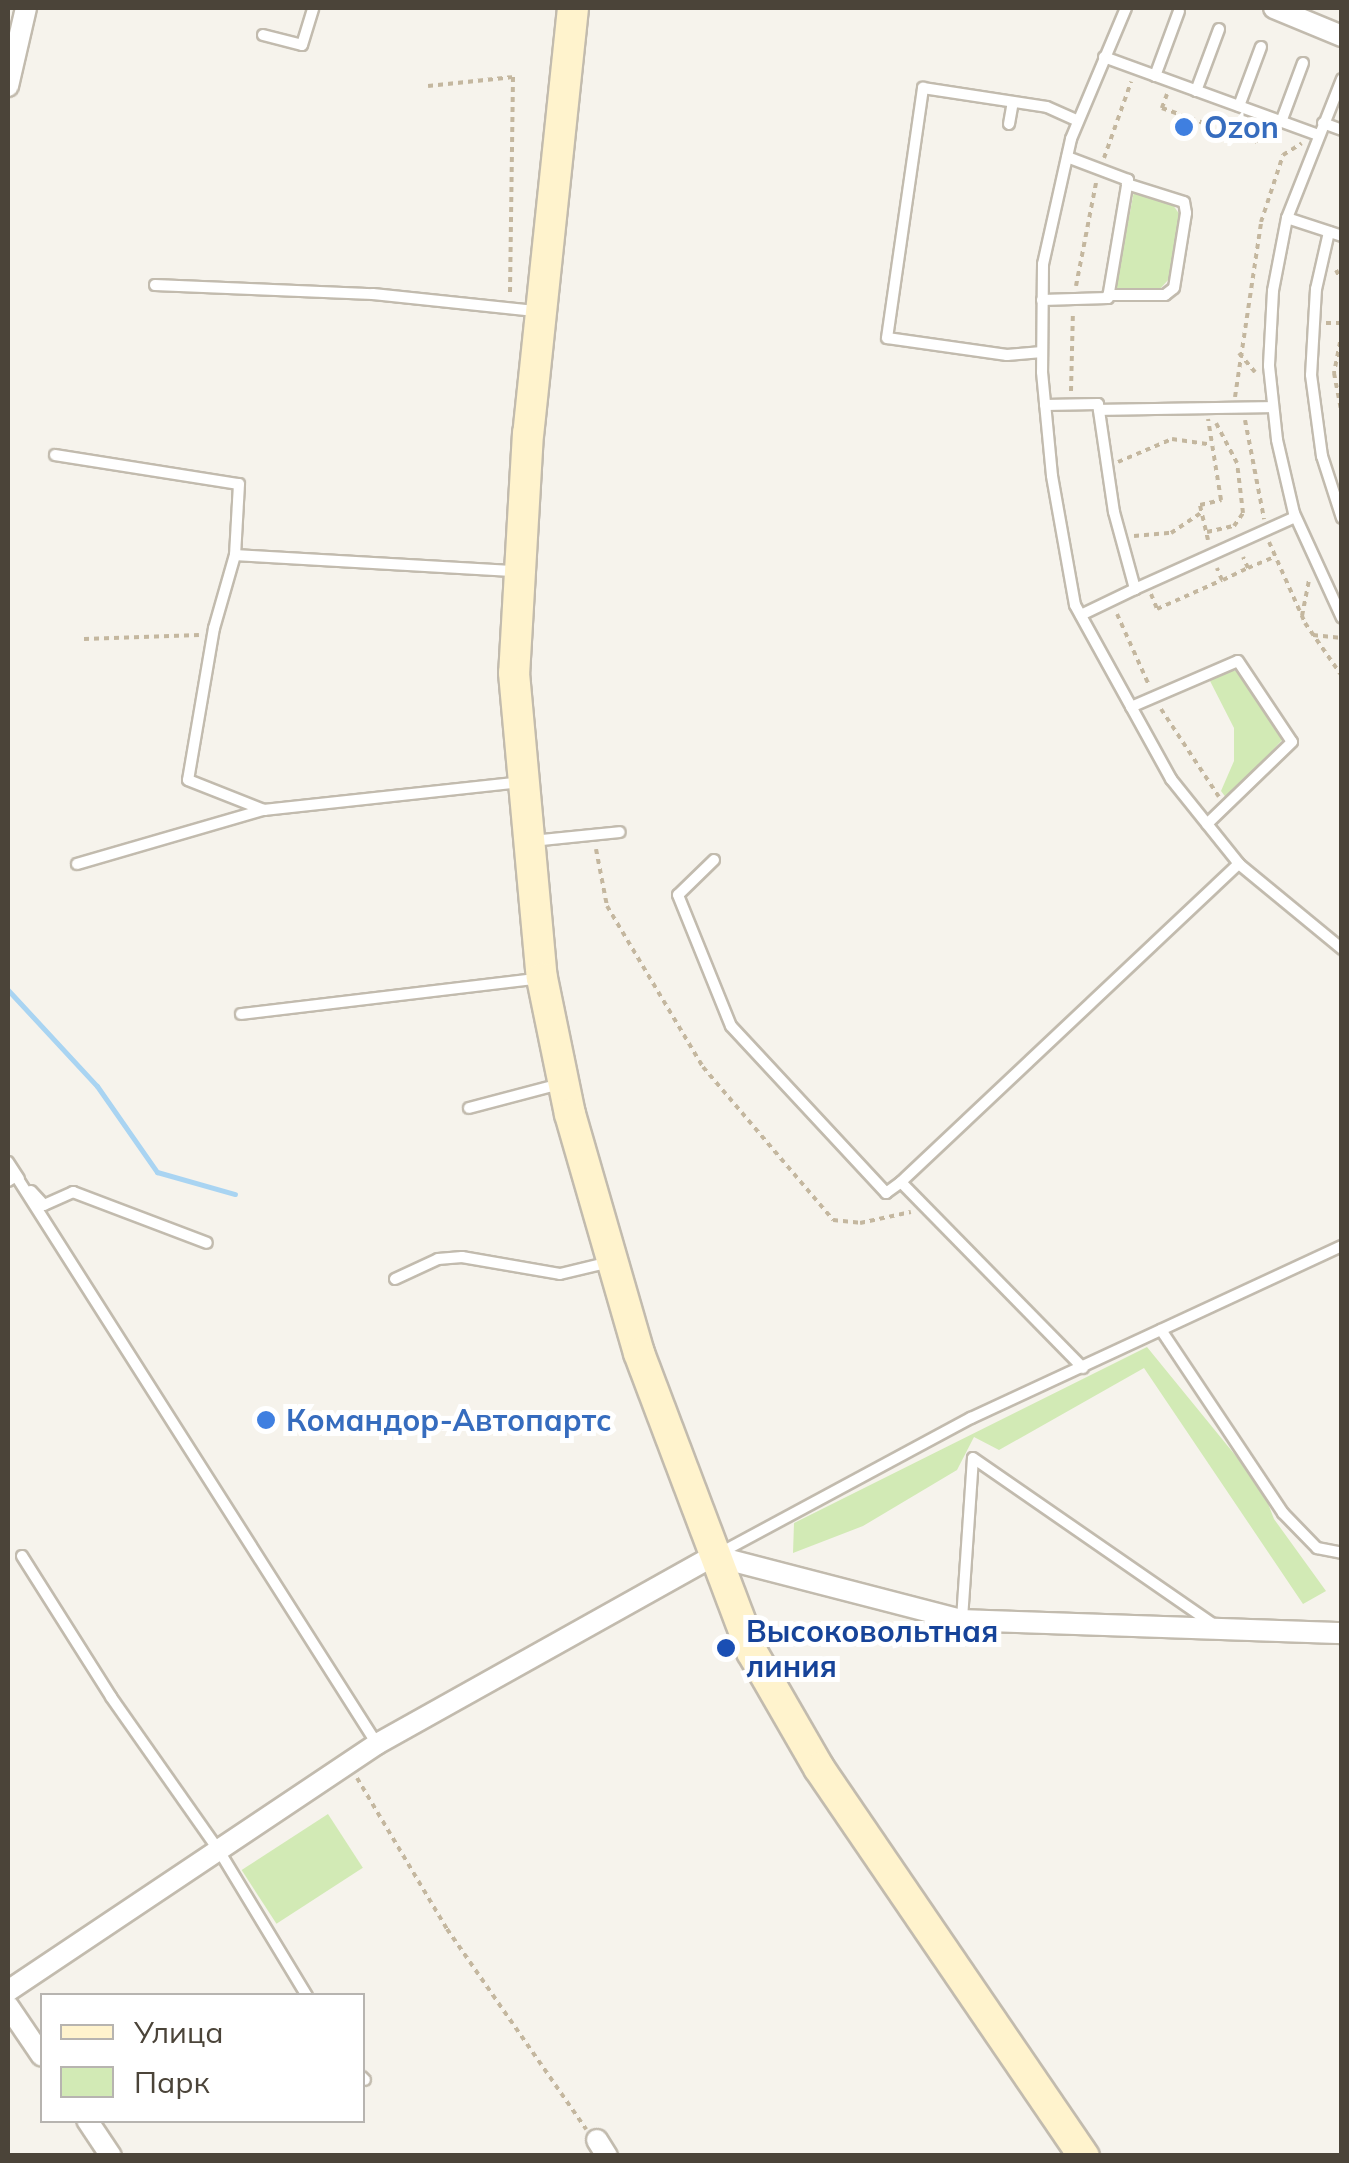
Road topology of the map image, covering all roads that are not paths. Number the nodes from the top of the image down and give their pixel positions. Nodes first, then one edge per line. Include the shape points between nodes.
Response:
1 (26, 8) edge
2 (313, 8) edge
3 (574, 8) edge
4 (1126, 8) edge
5 (1274, 8) edge
6 (1179, 11) dead end
7 (1219, 30) dead end
8 (263, 35) dead end
9 (1342, 36) edge
10 (1261, 46) dead end
11 (1104, 57) junction
12 (1303, 63) dead end
13 (1155, 76) junction
14 (1341, 81) edge
15 (8, 86) edge
16 (1196, 91) junction
17 (1014, 102) junction
18 (1239, 106) junction
19 (1078, 121) junction
20 (1323, 123) junction
21 (1010, 124) dead end
22 (1280, 128) junction
23 (1342, 130) edge
24 (1318, 135) junction
25 (1067, 157) junction
26 (1126, 184) junction
27 (1287, 218) junction
28 (1336, 234) edge
29 (154, 285) dead end
30 (1108, 295) junction
31 (1042, 300) junction
32 (541, 311) junction
33 (1042, 352) junction
34 (1045, 405) junction
35 (1272, 407) junction
36 (1105, 410) junction
37 (54, 455) dead end
38 (1296, 517) junction
39 (1342, 518) edge
40 (235, 555) junction
41 (516, 571) junction
42 (1135, 590) junction
43 (1340, 612) edge
44 (1080, 614) junction
45 (1132, 707) junction
46 (521, 782) junction
47 (264, 810) junction
48 (1207, 824) junction
49 (620, 832) dead end
50 (526, 841) junction
51 (714, 860) dead end
52 (77, 864) dead end
53 (1239, 864) junction
54 (1342, 949) edge
55 (542, 978) junction
56 (241, 1014) dead end
57 (563, 1084) junction
58 (469, 1108) dead end
59 (8, 1162) edge
60 (12, 1179) edge
61 (901, 1182) junction
62 (207, 1243) dead end
63 (1342, 1246) edge
64 (611, 1262) junction
65 (395, 1279) dead end
66 (1161, 1330) junction
67 (1083, 1368) junction
68 (1342, 1553) edge
69 (22, 1556) dead end
70 (714, 1556) junction
71 (962, 1620) junction
72 (1222, 1630) junction
73 (1342, 1633) edge
74 (377, 1744) junction
75 (218, 1849) junction
76 (8, 1991) edge
77 (306, 1993) edge
78 (8, 2006) edge
79 (40, 2053) edge
80 (89, 2123) edge
81 (111, 2156) edge
82 (1084, 2156) edge

1 - 15 street
2 - 8 lane via 302,45
3 - 32 main road
4 - 11 lane
5 - 9 street
6 - 13 lane
7 - 16 lane
10 - 18 lane
11 - 13 lane
11 - 19 lane
12 - 22 lane
13 - 16 lane
14 - 20 lane
16 - 18 lane
17 - 19 lane
17 - 21 lane
17 - 33 lane via 923,88 886,338 1007,356
18 - 22 lane
19 - 25 lane
20 - 23 lane
20 - 24 lane
22 - 24 lane
24 - 27 lane
25 - 26 lane
25 - 31 lane via 1043,264
26 - 30 lane
26 - 30 lane via 1184,202 1174,288 1166,295
27 - 28 lane
27 - 35 lane via 1270,328
28 - 39 lane via 1316,289 1310,375 1322,456
29 - 32 lane via 373,294
30 - 31 lane
31 - 33 lane
32 - 41 main road
33 - 34 lane
34 - 36 lane via 1098,404
34 - 44 lane
35 - 36 lane
35 - 38 lane
36 - 42 lane via 1114,512
37 - 40 lane via 240,484
38 - 42 lane
38 - 43 lane
40 - 41 lane
40 - 47 lane via 214,628 188,780
41 - 46 main road
42 - 44 lane
44 - 45 lane
45 - 48 lane via 1171,780
45 - 48 lane via 1238,661 1292,742
46 - 47 lane
46 - 50 main road
47 - 52 lane
48 - 53 lane
49 - 50 lane
50 - 55 main road
51 - 61 lane via 678,896 730,1026 886,1193
53 - 54 lane
53 - 61 lane
55 - 56 lane
55 - 57 main road
57 - 58 lane
57 - 64 main road
59 - 60 lane
60 - 62 lane via 44,1205 73,1192
60 - 74 lane
61 - 67 lane
63 - 66 lane
64 - 65 lane via 560,1274 462,1257 438,1259
64 - 70 main road
66 - 67 lane
66 - 68 lane via 1283,1513 1317,1548
67 - 70 lane via 970,1418
69 - 75 lane
70 - 71 street
70 - 74 street
70 - 82 main road via 752,1652 804,1744
71 - 72 street
71 - 72 lane via 973,1458
72 - 73 street
74 - 75 street
75 - 76 street
75 - 77 lane
78 - 79 street
80 - 81 street

